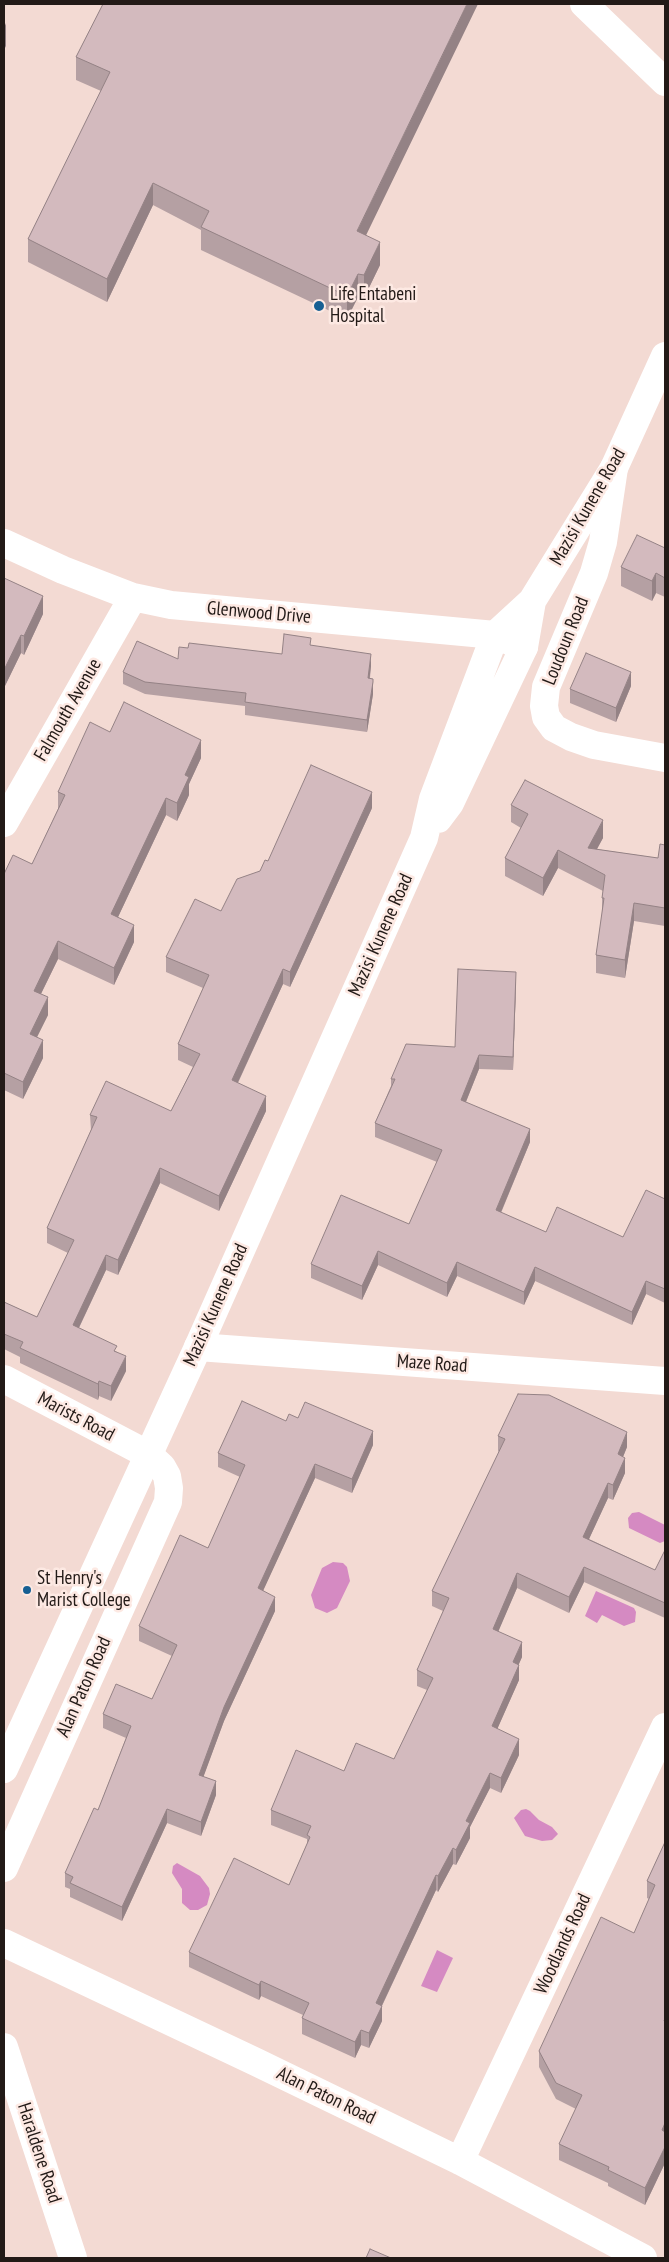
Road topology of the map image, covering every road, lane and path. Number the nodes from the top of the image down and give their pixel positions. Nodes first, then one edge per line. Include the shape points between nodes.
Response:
1 (584, 4) edge
2 (665, 82) edge
3 (665, 356) edge
4 (614, 468) junction
5 (4, 542) edge
6 (133, 597) junction
7 (532, 601) junction
8 (495, 635) junction
9 (524, 647) junction
10 (665, 758) edge
11 (4, 823) edge
12 (424, 838) junction
13 (198, 1347) junction
14 (4, 1379) edge
15 (665, 1381) edge
16 (149, 1455) junction
17 (665, 1727) edge
18 (4, 1769) edge
19 (4, 1868) edge
20 (4, 1943) edge
21 (4, 2048) edge
22 (460, 2161) junction
23 (73, 2258) edge
24 (643, 2258) edge

1 - 2 street
3 - 4 street, Mazisi Kunene Road
4 - 7 street, Mazisi Kunene Road
4 - 10 street, Loudoun Road via 603,542 594,573 546,687 544,706 546,717 554,728 571,738
5 - 6 street, Glenwood Drive via 63,570
6 - 8 street, Glenwood Drive via 171,605
6 - 11 street, Falmouth Avenue
7 - 8 street, Mazisi Kunene Road
7 - 9 street, Mazisi Kunene Road
8 - 9 street, Glenwood Drive
8 - 12 street, Mazisi Kunene Road via 433,798
9 - 12 street, Mazisi Kunene Road via 450,803
12 - 13 street, Mazisi Kunene Road
13 - 15 street, Maze Road
13 - 16 street, Mazisi Kunene Road
14 - 16 street, Marists Road
16 - 18 street, Mazisi Kunene Road
16 - 19 street, Alan Paton Road via 162,1466 167,1476 170,1488 168,1502
17 - 22 street, Woodlands Road
20 - 22 street, Alan Paton Road
21 - 23 street, Haraldene Road
22 - 24 street, Alan Paton Road

